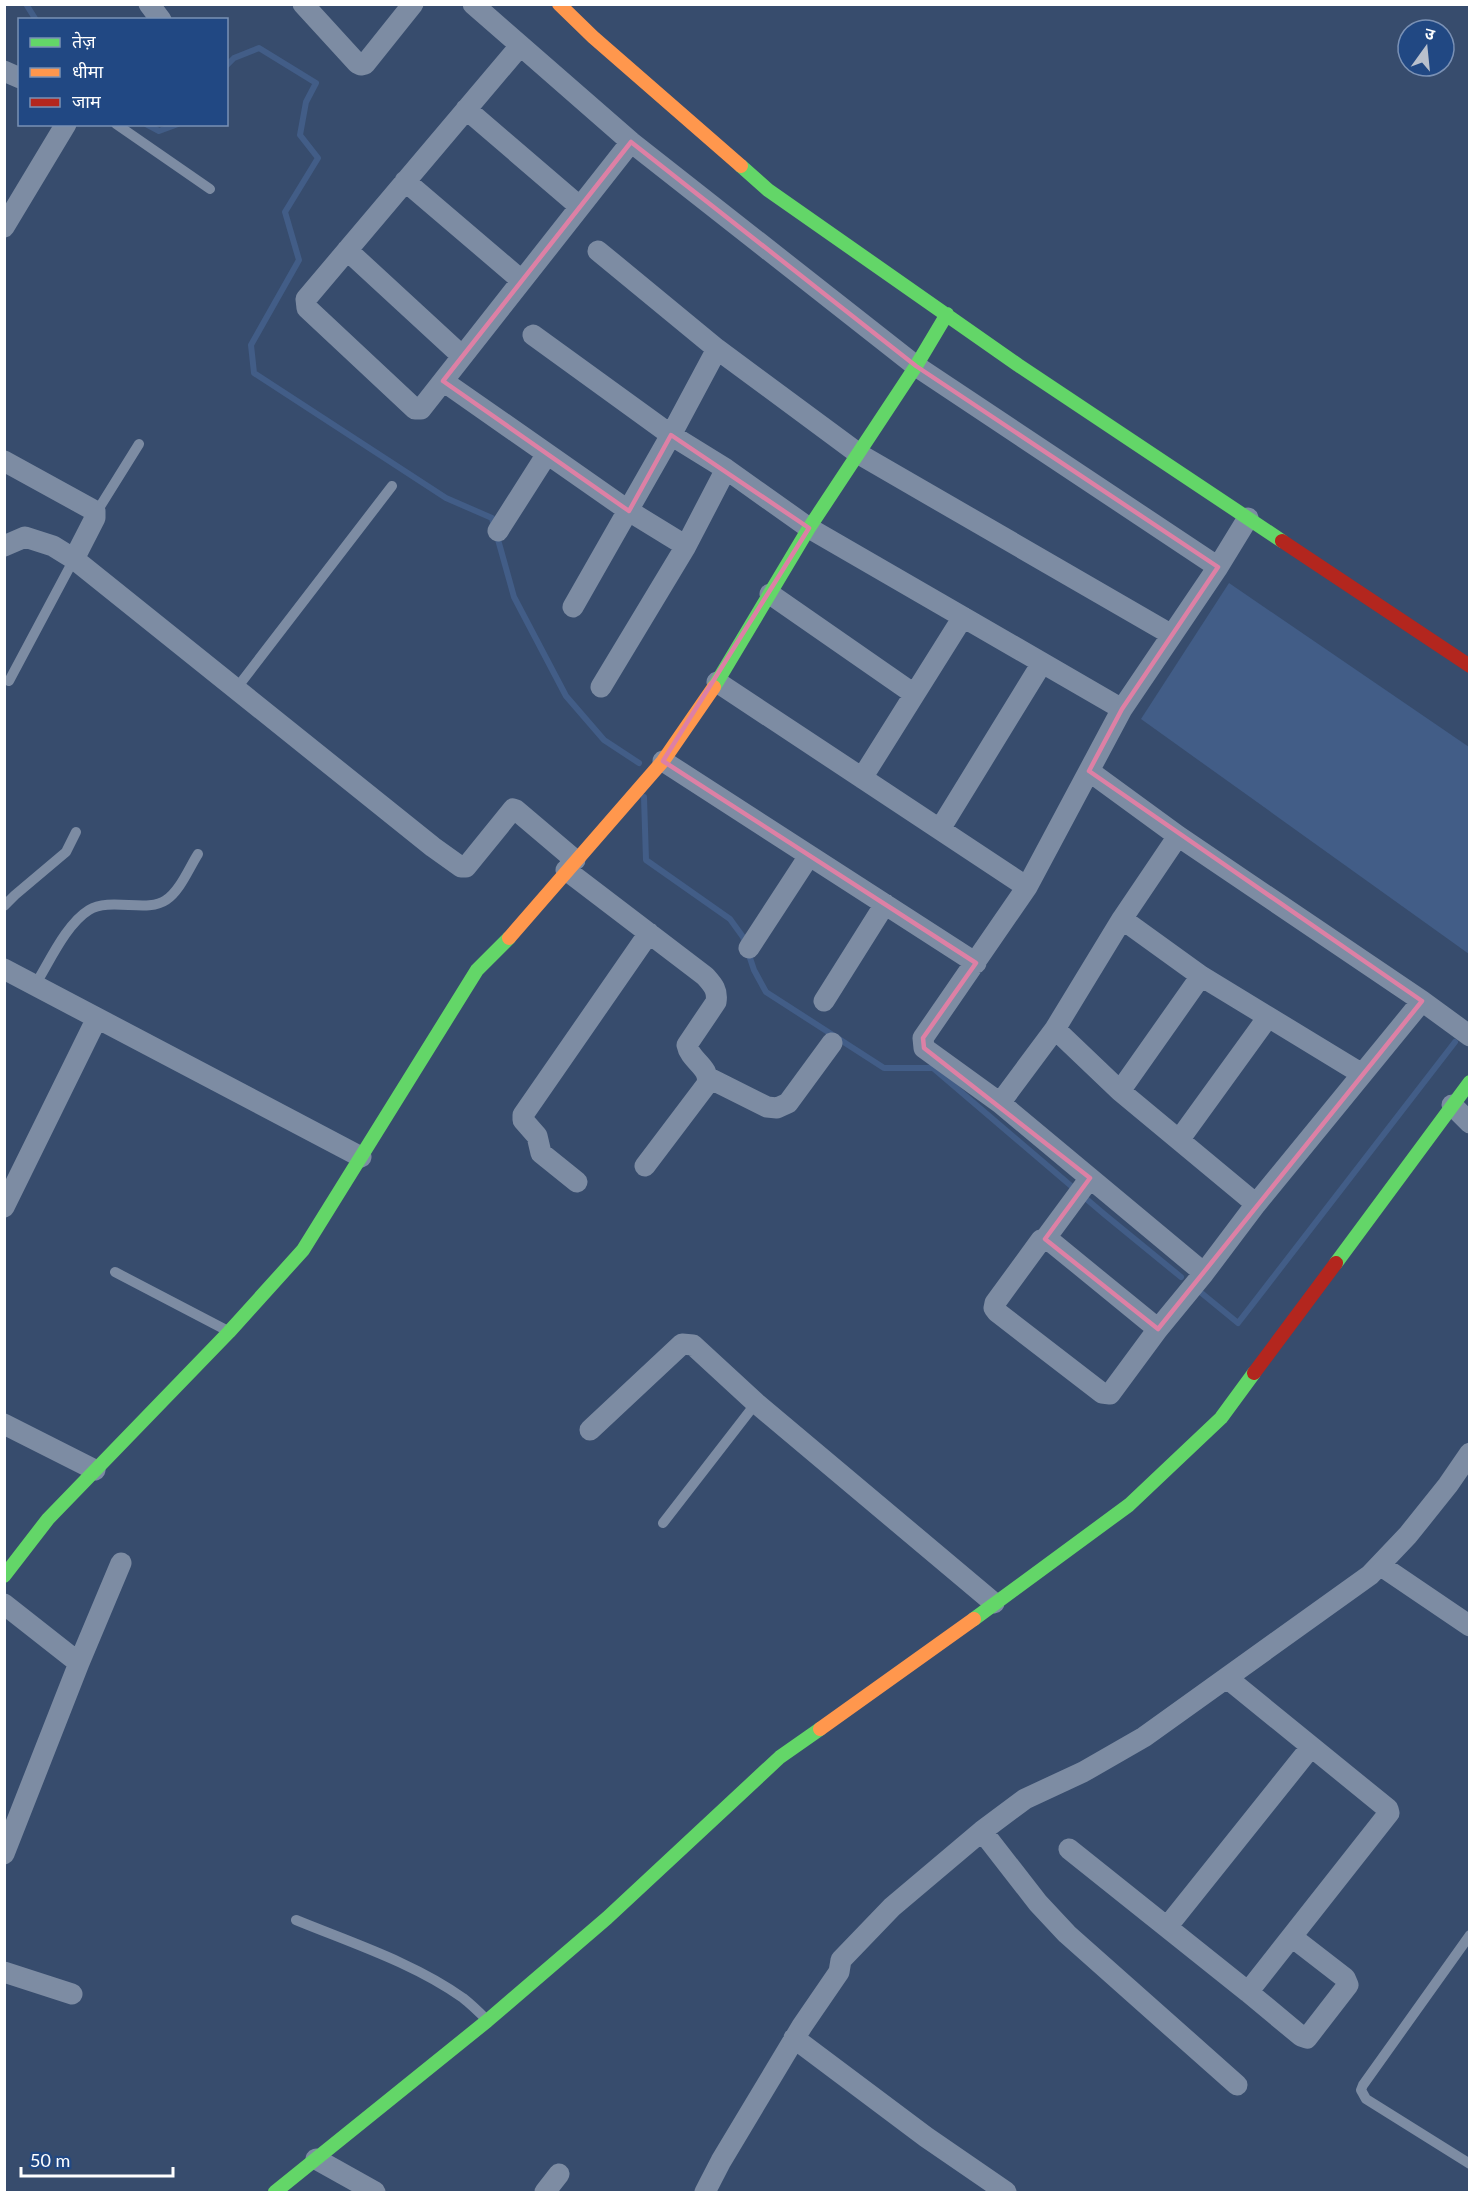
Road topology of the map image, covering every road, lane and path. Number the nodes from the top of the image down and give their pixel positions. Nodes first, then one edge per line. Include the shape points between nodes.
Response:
1 (149, 4) edge
2 (303, 4) edge
3 (413, 4) edge
4 (473, 4) edge
5 (559, 4) edge
6 (160, 18) edge
7 (520, 46) junction
8 (4, 71) edge
9 (18, 77) edge
10 (466, 109) junction
11 (65, 126) edge
12 (119, 126) edge
13 (631, 142) junction
14 (405, 181) junction
15 (210, 189) dead end
16 (579, 206) junction
17 (4, 227) edge
18 (347, 250) junction
19 (598, 251) dead end
20 (521, 280) junction
21 (947, 314) junction
22 (533, 335) dead end
23 (717, 349) junction
24 (462, 356) junction
25 (916, 366) junction
26 (443, 381) junction
27 (671, 435) junction
28 (140, 444) dead end
29 (547, 453) junction
30 (859, 454) junction
31 (4, 461) edge
32 (726, 469) junction
33 (392, 486) dead end
34 (629, 511) junction
35 (96, 513) junction
36 (1248, 518) junction
37 (809, 528) junction
38 (498, 531) dead end
39 (4, 546) edge
40 (686, 546) junction
41 (74, 559) junction
42 (1218, 567) junction
43 (770, 594) junction
44 (573, 608) dead end
45 (963, 617) junction
46 (1172, 635) junction
47 (1042, 663) junction
48 (1470, 666) edge
49 (9, 681) dead end
50 (717, 682) junction
51 (601, 687) dead end
52 (236, 689) junction
53 (914, 694) junction
54 (1122, 709) junction
55 (663, 761) junction
56 (1089, 771) junction
57 (862, 778) junction
58 (940, 829) junction
59 (76, 832) dead end
60 (1178, 836) junction
61 (198, 854) dead end
62 (809, 856) junction
63 (571, 865) junction
64 (1027, 887) junction
65 (885, 904) junction
66 (4, 906) edge
67 (1122, 920) junction
68 (649, 933) junction
69 (749, 948) dead end
70 (976, 963) junction
71 (4, 969) edge
72 (1201, 976) junction
73 (35, 985) junction
74 (1422, 1000) junction
75 (824, 1001) dead end
76 (1268, 1017) junction
77 (97, 1018) junction
78 (1055, 1029) junction
79 (1470, 1036) edge
80 (832, 1043) dead end
81 (1362, 1074) junction
82 (709, 1078) junction
83 (1470, 1082) edge
84 (1120, 1091) junction
85 (1000, 1103) junction
86 (1452, 1106) junction
87 (1470, 1123) edge
88 (1179, 1140) junction
89 (361, 1156) junction
90 (645, 1166) dead end
91 (577, 1182) dead end
92 (1083, 1188) junction
93 (1256, 1204) junction
94 (4, 1207) edge
95 (1045, 1239) junction
96 (115, 1272) dead end
97 (1204, 1273) junction
98 (1158, 1329) junction
99 (229, 1332) junction
100 (756, 1403) junction
101 (4, 1424) edge
102 (590, 1430) dead end
103 (1470, 1453) edge
104 (95, 1470) junction
105 (663, 1523) dead end
106 (121, 1563) dead end
107 (1380, 1565) junction
108 (4, 1576) edge
109 (994, 1603) junction
110 (4, 1604) edge
111 (1470, 1626) edge
112 (79, 1663) junction
113 (1227, 1678) junction
114 (1311, 1747) junction
115 (982, 1831) junction
116 (1069, 1849) dead end
117 (4, 1854) edge
118 (296, 1920) dead end
119 (1167, 1927) junction
120 (1470, 1935) edge
121 (1292, 1937) junction
122 (4, 1972) edge
123 (1248, 1992) junction
124 (72, 1994) dead end
125 (488, 2020) junction
126 (795, 2038) junction
127 (1238, 2085) dead end
128 (316, 2159) junction
129 (1470, 2164) edge
130 (559, 2174) dead end
131 (275, 2193) edge
132 (375, 2193) edge
133 (545, 2193) edge
134 (705, 2193) edge
135 (1006, 2193) edge

1 - 6 street
2 - 3 street via 361,65
4 - 7 street
5 - 21 street via 768,190
7 - 10 street
7 - 13 street
8 - 9 street
10 - 14 street
10 - 16 street
11 - 17 street
12 - 15 lane
13 - 16 street
13 - 25 street
14 - 18 street
14 - 20 street
16 - 20 street
18 - 24 street
18 - 26 street via 306,299 307,308 415,409 421,409
19 - 23 street
20 - 24 street
21 - 25 street
21 - 36 street
22 - 27 street
23 - 27 street
23 - 30 street
24 - 26 street
25 - 30 street
25 - 42 street
26 - 29 street
27 - 32 street
27 - 34 street
28 - 35 lane
29 - 34 street
29 - 38 street
30 - 37 street
30 - 46 street
31 - 35 street
32 - 37 street
32 - 40 street
33 - 52 lane
34 - 40 street
34 - 44 street
35 - 41 street
36 - 42 street
36 - 48 street
37 - 43 street
37 - 45 street
39 - 41 street via 24,537 53,546
40 - 51 street
41 - 49 lane
41 - 52 street
42 - 46 street
43 - 50 street
43 - 53 street
45 - 47 street
45 - 53 street
46 - 54 street
47 - 54 street
47 - 58 street
50 - 55 street
50 - 57 street
52 - 63 street via 460,867 466,867 513,809
53 - 57 street
54 - 56 street
55 - 62 street
55 - 63 street
56 - 60 street
56 - 64 street
57 - 58 street
58 - 64 street
59 - 66 lane via 66,852
60 - 67 street
60 - 74 street
61 - 73 lane via 168,900 159,904 92,908 79,917
62 - 65 street
62 - 69 street
63 - 68 street
63 - 89 street via 525,921 477,970
64 - 70 street
65 - 70 street
65 - 75 street
67 - 72 street
67 - 78 street
68 - 82 street via 714,986 716,1002 687,1045 688,1052
68 - 91 street via 523,1115 537,1136 541,1153
70 - 85 street via 923,1043
71 - 73 street
72 - 76 street
72 - 84 street
73 - 77 street
74 - 79 street
74 - 81 street
76 - 81 street
76 - 88 street
77 - 89 street
77 - 94 street
78 - 84 street
78 - 85 street
80 - 82 street via 788,1103 777,1108 767,1107
81 - 93 street
82 - 90 street
83 - 86 street
84 - 88 street
85 - 92 street
86 - 87 street
86 - 109 street via 1221,1418 1129,1505
88 - 93 street
89 - 99 street via 303,1250
92 - 95 street
92 - 97 street
93 - 97 street
95 - 98 street
95 - 98 street via 995,1303 997,1312 1102,1393 1110,1394
96 - 99 lane
97 - 98 street
99 - 104 street
100 - 102 street via 693,1345 682,1344
100 - 105 lane
100 - 109 street
101 - 104 street
103 - 107 street via 1408,1535
104 - 108 street via 48,1519
106 - 112 street
107 - 111 street
107 - 113 street
109 - 125 street via 780,1757 607,1918
110 - 112 street
112 - 117 street
113 - 114 street
113 - 115 street via 1144,1737 1025,1799
114 - 119 street
114 - 121 street via 1389,1812
115 - 126 street via 891,1907 848,1950 839,1972
115 - 127 street via 1067,1934
116 - 119 street
118 - 125 lane via 438,1983 465,1999
119 - 123 street
120 - 129 lane via 1361,2090 1366,2099
121 - 123 street
121 - 123 street via 1348,1982 1307,2038
122 - 124 street
125 - 128 street
126 - 134 street
126 - 135 street
128 - 131 street
128 - 132 street
130 - 133 street

